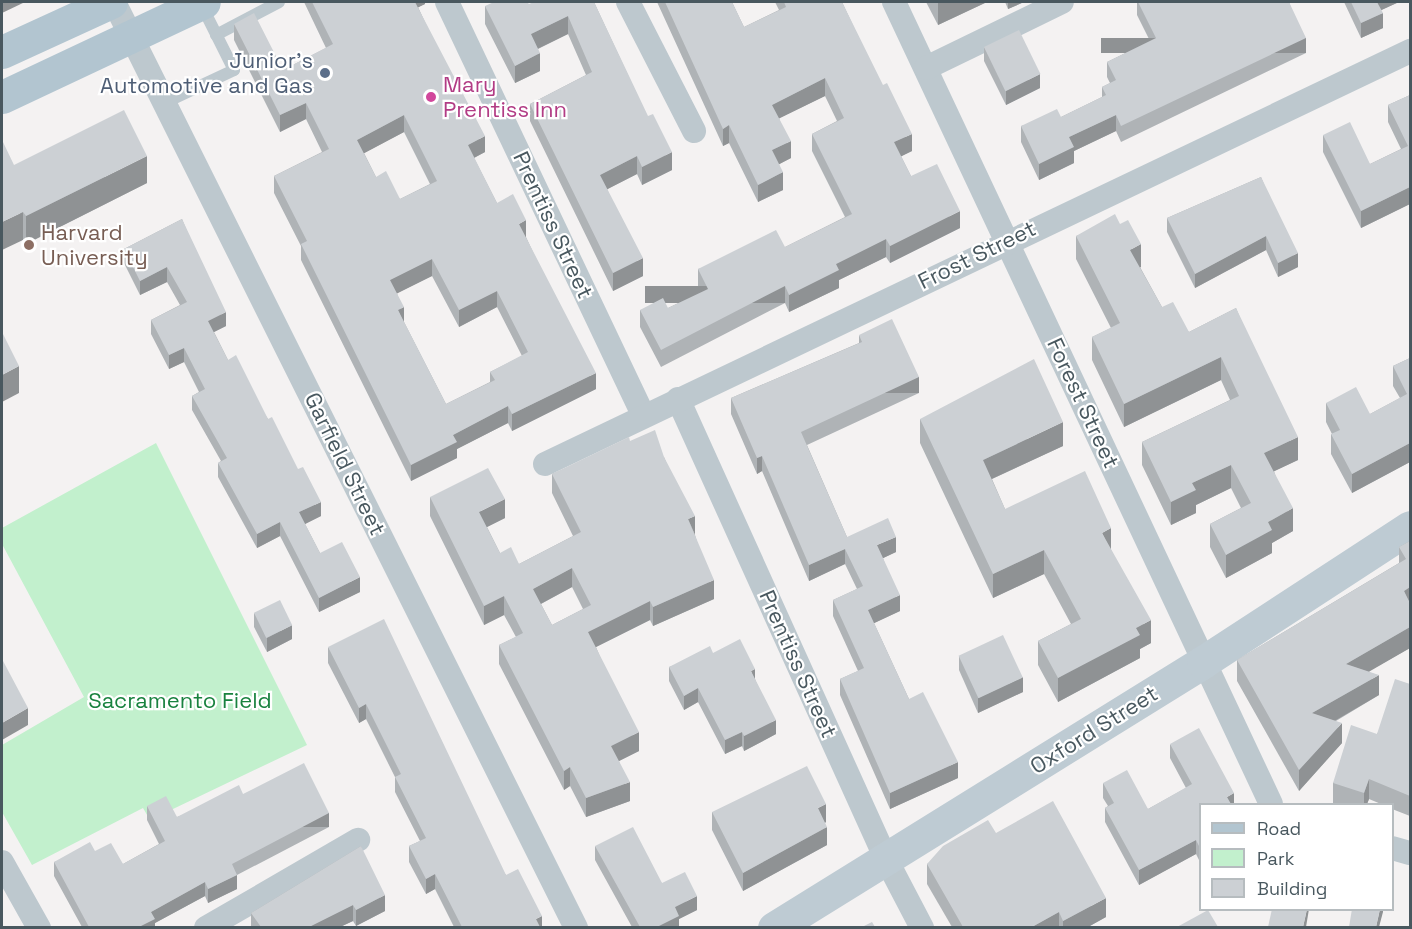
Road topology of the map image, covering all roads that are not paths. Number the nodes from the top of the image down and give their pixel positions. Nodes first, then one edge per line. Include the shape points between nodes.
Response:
1 (112, 2) edge
2 (202, 2) edge
3 (279, 2) edge
4 (447, 2) edge
5 (628, 2) edge
6 (894, 2) edge
7 (1062, 2) edge
8 (216, 35) junction
9 (132, 37) junction
10 (1410, 51) edge
11 (2, 52) edge
12 (926, 68) junction
13 (2, 98) edge
14 (166, 102) junction
15 (694, 131) dead end
16 (1007, 241) junction
17 (678, 399) junction
18 (644, 416) junction
19 (545, 464) dead end
20 (1410, 527) edge
21 (1203, 662) junction
22 (1271, 803) edge
23 (358, 840) dead end
24 (1394, 849) edge
25 (1410, 853) edge
26 (886, 859) junction
27 (2, 862) edge
28 (39, 927) edge
29 (207, 927) edge
30 (576, 927) edge
31 (774, 927) edge
32 (922, 927) edge

1 - 9 street, Garfield Street
1 - 11 main road
2 - 8 lane
2 - 9 main road
3 - 8 lane
4 - 18 street, Prentiss Street
5 - 15 street
6 - 12 street, Forest Street
7 - 12 street
8 - 14 lane via 234,69
9 - 13 main road
9 - 14 street, Garfield Street
10 - 16 street, Frost Street
12 - 16 street, Forest Street
14 - 30 street, Garfield Street
16 - 17 street, Frost Street
16 - 21 street, Forest Street
17 - 18 street, Frost Street
17 - 26 street, Prentiss Street
18 - 19 street, Frost Street
20 - 21 street, Oxford Street
21 - 22 street, Forest Street
21 - 26 street, Oxford Street
23 - 29 street
24 - 25 street
26 - 31 street, Oxford Street
26 - 32 street, Prentiss Street
27 - 28 street

